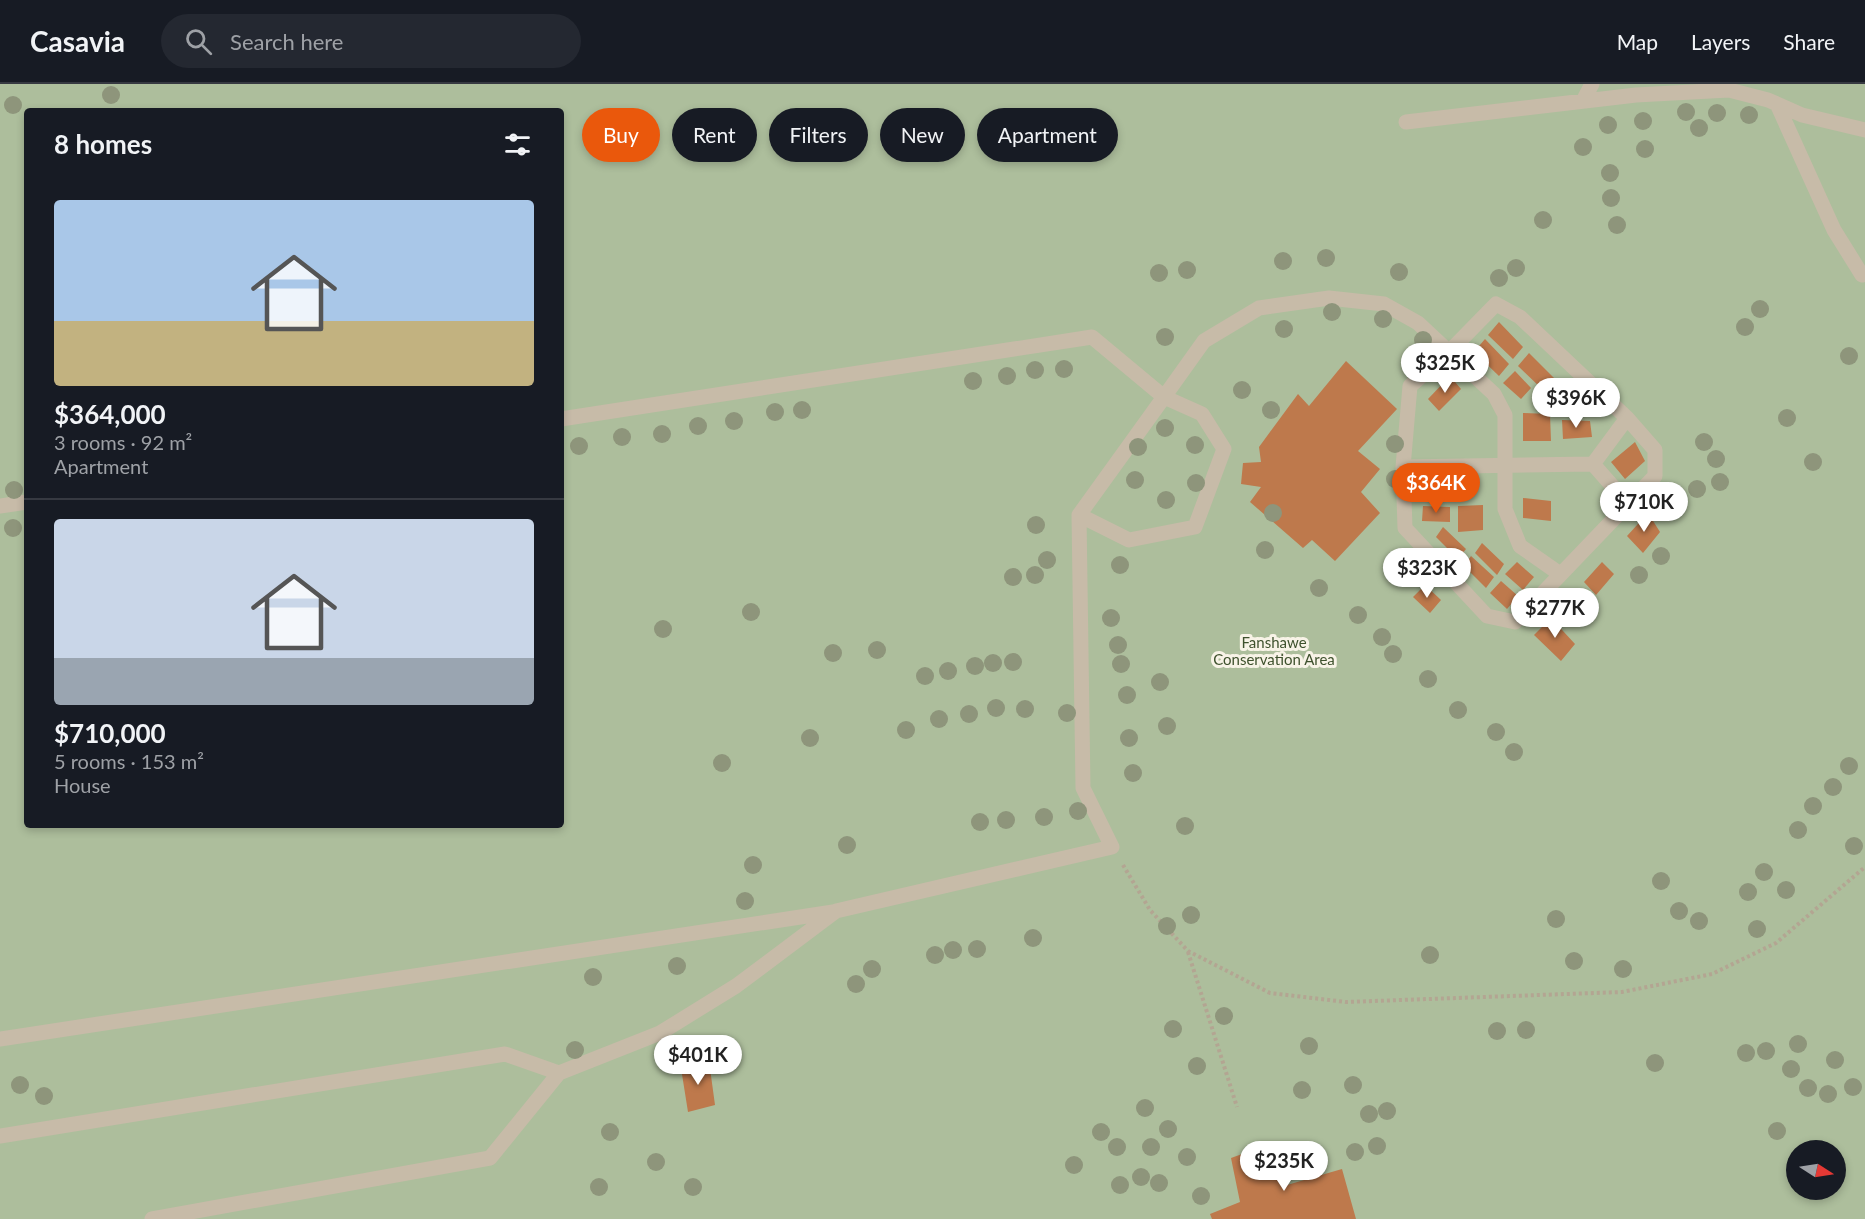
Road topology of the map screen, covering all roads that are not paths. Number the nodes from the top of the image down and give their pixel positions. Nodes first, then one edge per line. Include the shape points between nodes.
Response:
1 (1592, 84) edge
2 (1632, 89) edge
3 (1583, 101) junction
4 (1777, 105) junction
5 (1406, 122) dead end
6 (1865, 130) edge
7 (1862, 275) dead end
8 (1449, 351) junction
9 (1164, 397) junction
10 (1627, 418) junction
11 (564, 419) edge
12 (1593, 464) junction
13 (1505, 466) junction
14 (1403, 467) junction
15 (24, 502) edge
16 (1629, 505) junction
17 (0, 506) edge
18 (1079, 515) junction
19 (1560, 574) junction
20 (836, 911) junction
21 (0, 1039) edge
22 (559, 1073) junction
23 (0, 1136) edge
24 (152, 1219) edge

1 - 3 lane
2 - 3 lane
2 - 4 lane via 1729,90
3 - 5 lane
4 - 6 lane
4 - 7 lane via 1834,230
8 - 9 lane via 1418,323 1384,304 1329,298 1259,308 1204,341
8 - 10 lane via 1496,304 1521,317
8 - 13 lane via 1494,394 1505,415
8 - 14 lane via 1410,386
9 - 11 lane via 1092,337
9 - 18 lane
9 - 18 lane via 1202,414 1224,449 1195,527 1129,540
10 - 12 lane
10 - 16 lane via 1655,450 1655,476
12 - 13 lane
12 - 16 lane
13 - 14 lane
13 - 19 lane via 1505,509 1520,546
14 - 19 lane via 1405,528 1487,616 1515,622
15 - 17 lane
16 - 19 lane
18 - 20 lane via 1083,788 1112,847
20 - 21 lane
20 - 22 lane via 736,986 660,1033
22 - 23 lane via 505,1054
22 - 24 lane via 490,1158

